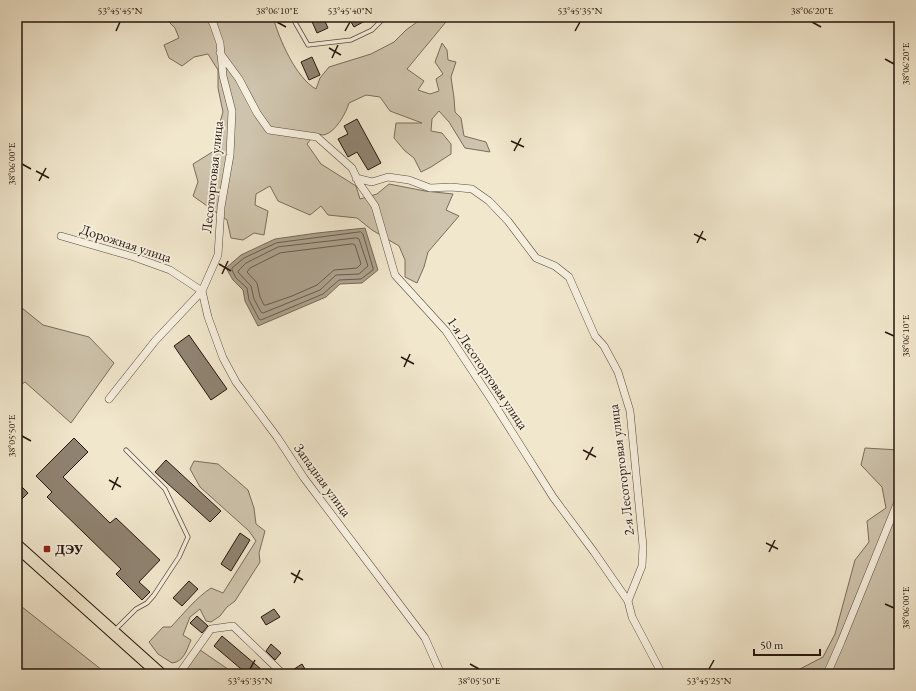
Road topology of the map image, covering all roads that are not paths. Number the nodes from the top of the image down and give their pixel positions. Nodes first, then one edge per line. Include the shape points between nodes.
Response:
1 (209, 17) edge
2 (292, 17) edge
3 (385, 17) edge
4 (220, 53) junction
5 (356, 178) junction
6 (61, 236) dead end
7 (202, 291) junction
8 (109, 399) dead end
9 (126, 450) dead end
10 (899, 500) edge
11 (17, 546) edge
12 (628, 601) junction
13 (112, 632) junction
14 (160, 674) edge
15 (179, 674) edge
16 (283, 674) edge
17 (441, 674) edge
18 (662, 674) edge
19 (827, 674) edge

1 - 4 street, Лесоторговая улица via 220,43
2 - 3 lane via 308,45 351,40 372,30
4 - 5 street, 1-я Лесоторговая улица via 239,79 269,130 317,137 352,168
4 - 7 street, Лесоторговая улица via 222,76 232,111 230,155 221,207 218,254
5 - 12 street, 1-я Лесоторговая улица via 375,206 396,275 446,331 553,497
5 - 12 street, 2-я Лесоторговая улица via 372,182 388,177 409,180 430,188 472,189 490,201 536,258 555,266 569,277 595,336 604,346 618,372 630,411 644,546 642,566
6 - 7 street, Дорожная улица via 170,270
7 - 8 street, Лесоторговая улица via 155,341
7 - 17 street, Западная улица via 208,317 223,358 236,382 304,478 425,638
9 - 13 lane via 165,489 188,537 179,557 154,595
10 - 19 street
11 - 13 main road
12 - 18 street via 632,617
13 - 14 main road
15 - 16 street via 211,629 233,626

